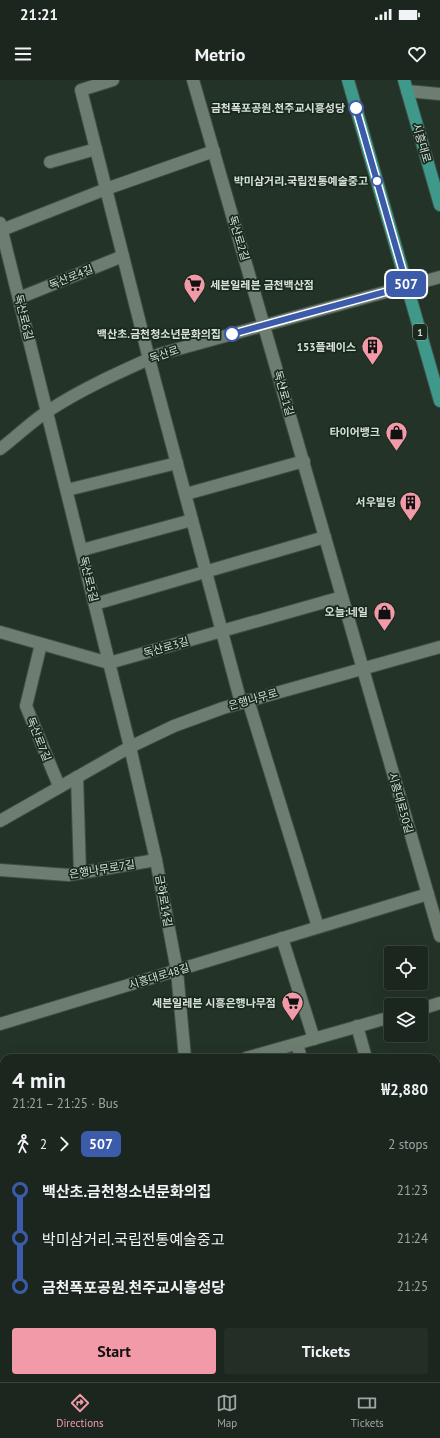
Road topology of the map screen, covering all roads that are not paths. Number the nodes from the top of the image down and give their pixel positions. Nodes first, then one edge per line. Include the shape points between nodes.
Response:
1 (113, 80) edge
2 (193, 80) edge
3 (348, 80) edge
4 (406, 86) edge
5 (440, 94) edge
6 (96, 149) junction
7 (214, 151) junction
8 (50, 162) dead end
9 (106, 189) junction
10 (440, 205) edge
11 (1, 227) edge
12 (123, 256) junction
13 (5, 266) edge
14 (440, 277) edge
15 (407, 286) junction
16 (19, 298) junction
17 (265, 325) junction
18 (149, 359) junction
19 (440, 401) edge
20 (47, 411) junction
21 (0, 449) edge
22 (304, 461) junction
23 (177, 463) junction
24 (67, 490) junction
25 (186, 494) junction
26 (192, 520) junction
27 (325, 536) junction
28 (82, 550) junction
29 (206, 571) junction
30 (342, 596) junction
31 (95, 604) junction
32 (222, 630) junction
33 (0, 632) edge
34 (41, 644) junction
35 (440, 647) edge
36 (109, 663) junction
37 (362, 669) junction
38 (245, 702) junction
39 (130, 747) junction
40 (77, 777) junction
41 (58, 786) junction
42 (1, 817) edge
43 (156, 860) junction
44 (0, 870) edge
45 (80, 873) junction
46 (428, 894) junction
47 (318, 927) junction
48 (440, 936) edge
49 (282, 938) junction
50 (177, 970) junction
51 (440, 1003) edge
52 (428, 1006) edge
53 (384, 1019) edge
54 (0, 1024) edge
55 (357, 1026) junction
56 (314, 1039) junction
57 (297, 1044) junction
58 (185, 1054) edge
59 (261, 1054) edge
60 (300, 1054) edge
61 (365, 1054) edge

1 - 6 street via 81,90
2 - 7 street, 독산로2길
3 - 15 main road, 1
4 - 5 street
4 - 10 main road, 시흥대로
6 - 8 street
6 - 9 street
7 - 9 street
7 - 17 street, 독산로2길
9 - 11 street
9 - 12 street
11 - 13 street, 독산로6길
12 - 16 street, 독산로4길
12 - 18 street
13 - 16 street, 독산로6길
14 - 15 street, 독산로
15 - 17 street, 독산로
15 - 19 main road, 1
16 - 20 street, 독산로6길
17 - 18 street, 독산로
17 - 22 street, 독산로1길
18 - 20 street, 독산로 via 121,371
18 - 23 street
20 - 21 street, 독산로
20 - 24 street, 독산로5길
22 - 25 street
22 - 27 street, 독산로1길
23 - 24 street
23 - 25 street
24 - 28 street, 독산로5길
25 - 26 street
26 - 28 street
26 - 29 street
27 - 29 street
27 - 30 street, 독산로1길
28 - 31 street, 독산로5길
29 - 31 street
29 - 32 street
30 - 32 street
30 - 37 street, 독산로1길
31 - 36 street, 독산로5길
32 - 36 street, 독산로3길
32 - 38 street
33 - 34 street
34 - 36 street
34 - 41 street, 독산로7길 via 26,706
35 - 37 street, 은행나무로
36 - 39 street, 독산로5길
37 - 38 street, 은행나무로
37 - 46 street, 시흥대로50길
38 - 39 street, 은행나무로 via 174,726
38 - 47 street
39 - 40 street, 은행나무로
39 - 43 street, 금하로14길
40 - 41 street, 은행나무로
40 - 45 street
41 - 42 street, 은행나무로
43 - 45 street, 은행나무로7길
43 - 50 street, 금하로14길
44 - 45 street, 은행나무로7길 via 68,875
46 - 47 street, 시흥대로48길
46 - 48 street, 시흥대로50길
47 - 49 street, 시흥대로48길
49 - 50 street, 시흥대로48길
49 - 56 street
50 - 54 street, 시흥대로48길
50 - 58 street, 금하로14길
51 - 52 street
53 - 55 street
55 - 56 street
55 - 61 street
56 - 57 street
57 - 59 street
57 - 60 street

